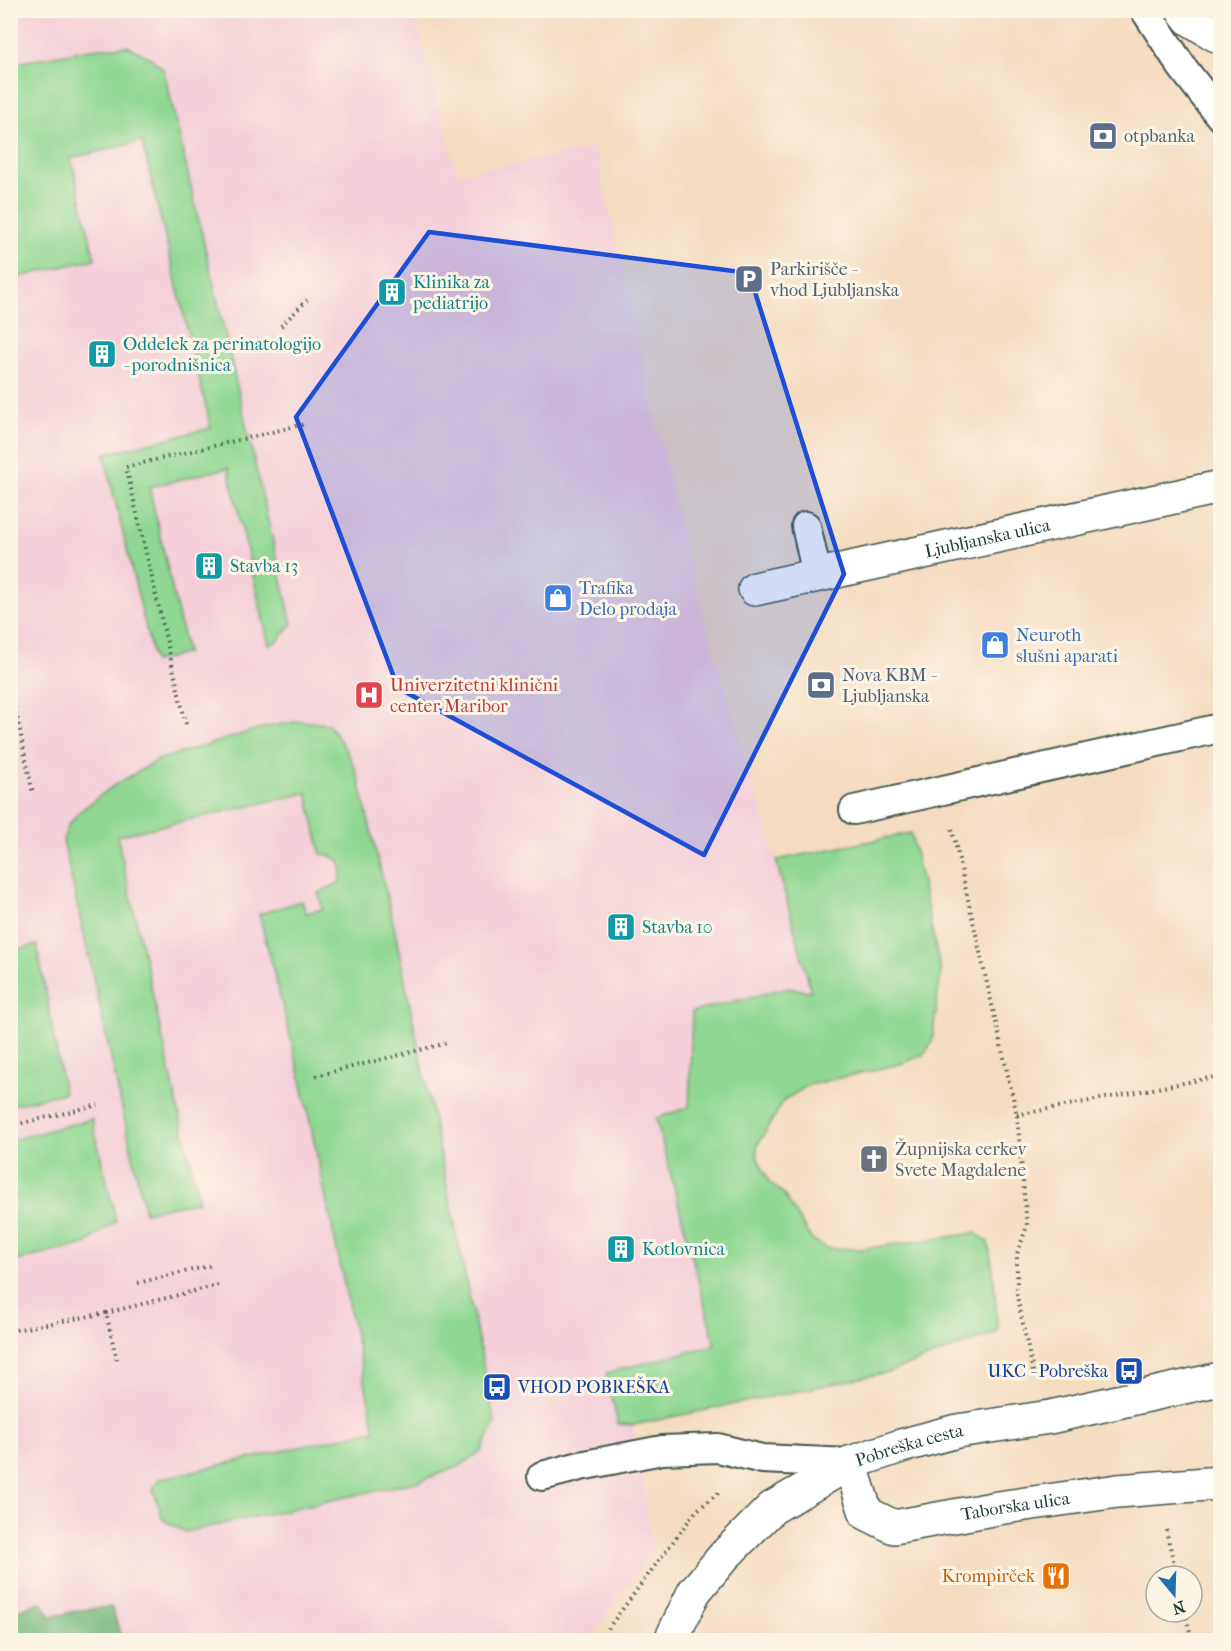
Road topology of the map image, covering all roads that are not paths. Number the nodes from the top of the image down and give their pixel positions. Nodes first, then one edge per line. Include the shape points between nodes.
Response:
1 (1145, 10) edge
2 (1183, 10) edge
3 (1215, 28) edge
4 (1221, 116) edge
5 (1221, 487) edge
6 (806, 526) dead end
7 (817, 575) junction
8 (755, 589) dead end
9 (1221, 728) edge
10 (854, 810) dead end
11 (1221, 1378) edge
12 (850, 1463) junction
13 (542, 1476) dead end
14 (1221, 1483) edge
15 (671, 1641) edge

1 - 4 lane via 1182,67
2 - 3 street via 1190,19
5 - 7 street, Ljubljanska ulica
6 - 7 lane
7 - 8 street, Ljubljanska ulica
9 - 10 lane
11 - 12 street, Pobreška cesta via 1050,1417 957,1431
12 - 13 lane via 762,1459 707,1448 662,1450
12 - 14 street, Taborska ulica via 866,1513 894,1527 1118,1491
12 - 15 street, Pobreška cesta via 772,1508 694,1592

